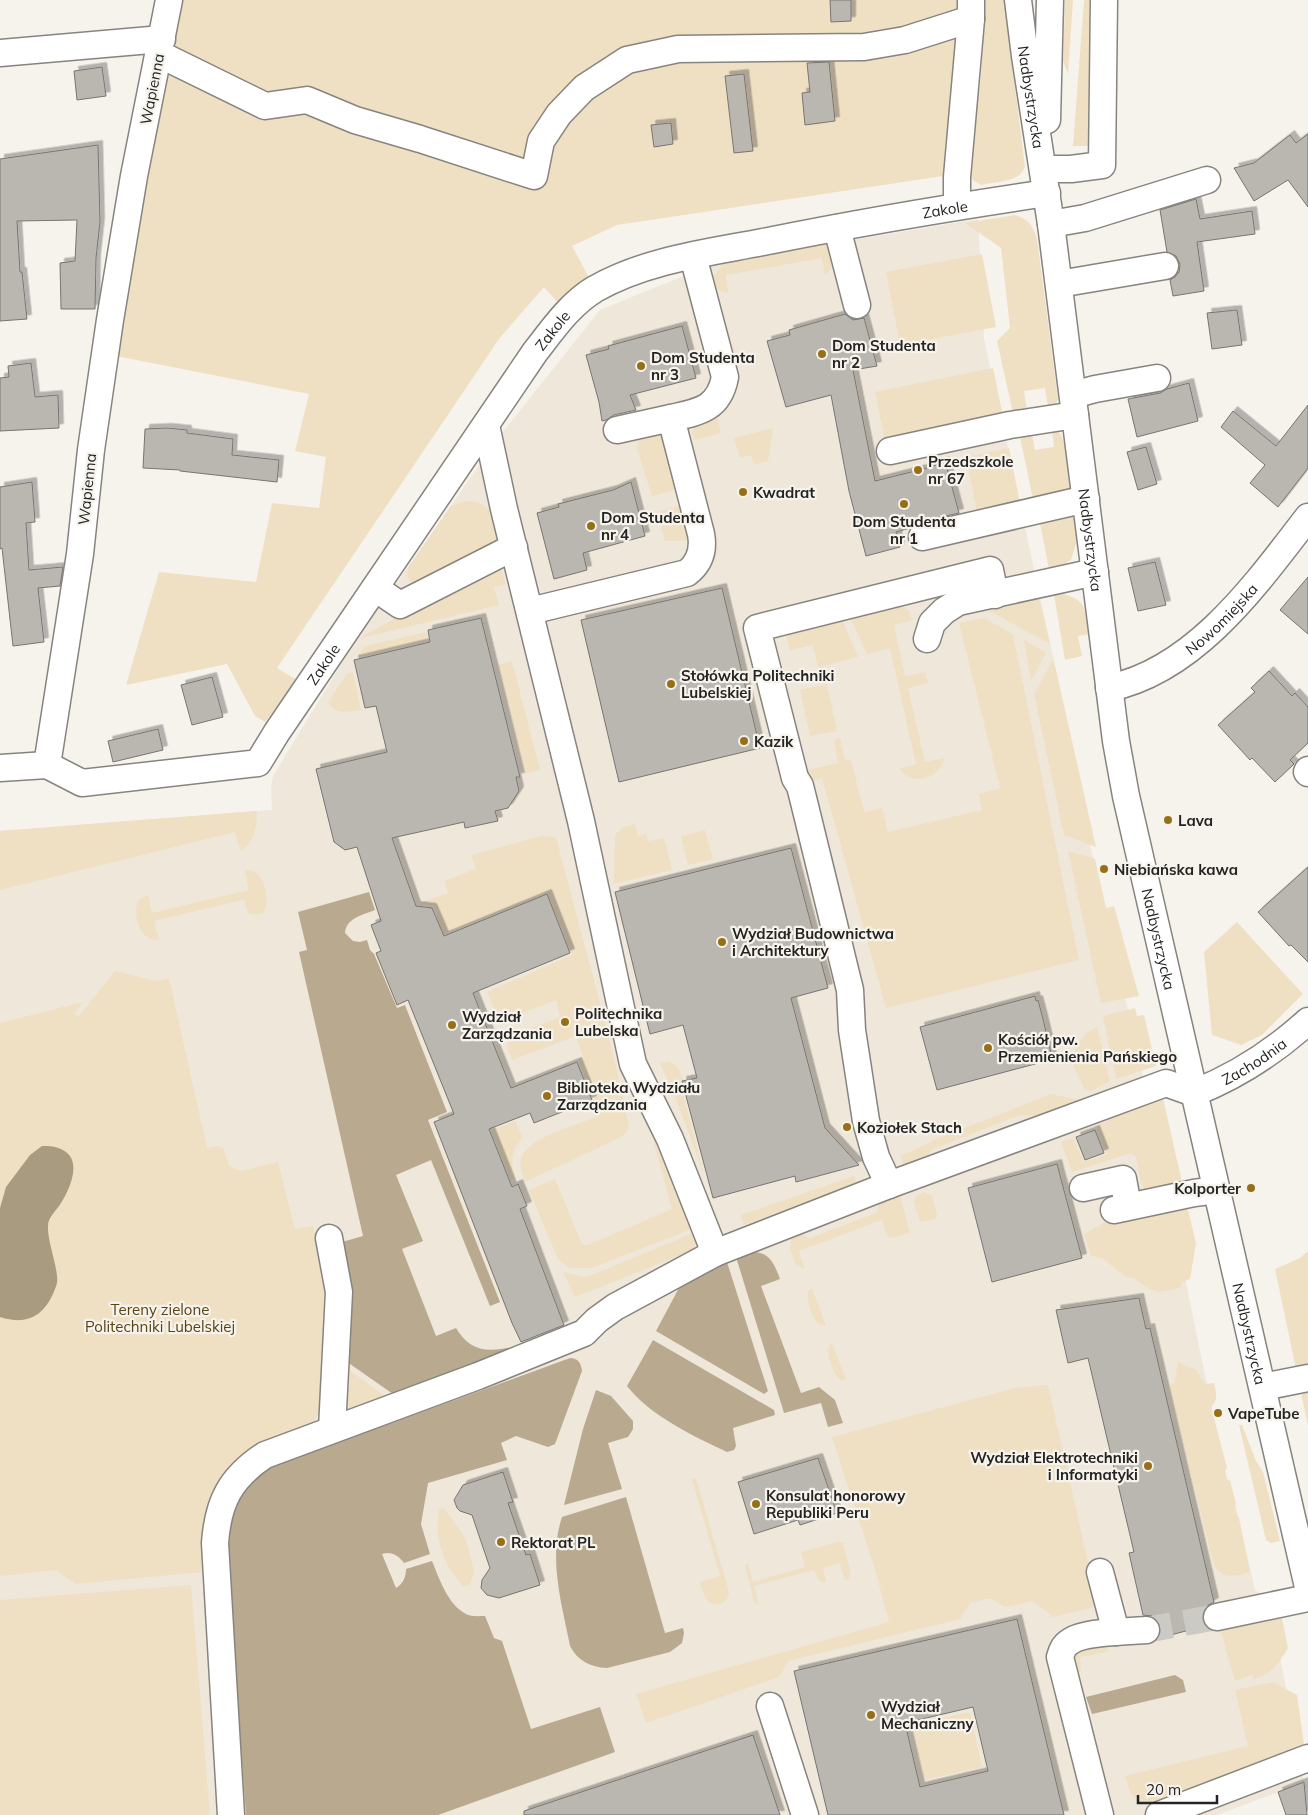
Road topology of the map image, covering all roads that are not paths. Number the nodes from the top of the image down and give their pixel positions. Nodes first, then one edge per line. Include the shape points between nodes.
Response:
1 (169, 0) edge
2 (1018, 0) edge
3 (1050, 0) edge
4 (1104, 0) edge
5 (971, 9) edge
6 (160, 47) junction
7 (0, 53) edge
8 (1207, 180) dead end
9 (1047, 181) junction
10 (957, 206) junction
11 (1051, 224) junction
12 (837, 228) junction
13 (693, 256) junction
14 (1165, 266) dead end
15 (1059, 284) junction
16 (857, 305) dead end
17 (1157, 378) dead end
18 (1074, 405) junction
19 (671, 418) junction
20 (486, 425) junction
21 (617, 430) dead end
22 (890, 451) dead end
23 (1086, 500) junction
24 (1300, 516) edge
25 (922, 537) dead end
26 (514, 547) junction
27 (1095, 572) junction
28 (375, 588) junction
29 (995, 595) junction
30 (530, 611) junction
31 (927, 639) dead end
32 (1109, 688) junction
33 (47, 765) junction
34 (0, 768) edge
35 (1308, 1020) edge
36 (1194, 1093) junction
37 (889, 1185) junction
38 (1083, 1188) dead end
39 (1217, 1190) junction
40 (329, 1238) dead end
41 (715, 1253) junction
42 (1308, 1378) edge
43 (1263, 1388) junction
44 (332, 1429) junction
45 (1100, 1572) dead end
46 (1308, 1586) edge
47 (1308, 1598) edge
48 (1217, 1617) tunnel mouth
49 (1146, 1630) tunnel mouth
50 (1116, 1632) junction
51 (770, 1706) dead end
52 (1308, 1758) edge
53 (231, 1815) edge
54 (804, 1815) edge
55 (1100, 1815) edge
56 (1159, 1815) edge

1 - 6 street, Wapienna
2 - 9 street, Nadbystrzycka
3 - 9 street, Nadbystrzycka
4 - 9 street, Zakole via 1102,165 1071,169
5 - 6 street via 905,40 864,47 678,49 627,60 584,88 559,114 541,141 534,176 355,120 308,100 265,106
5 - 10 street
6 - 7 street
6 - 33 street, Wapienna via 110,320 80,554
8 - 11 street via 1085,218
9 - 10 street, Zakole
9 - 11 street, Nadbystrzycka
10 - 12 street, Zakole
11 - 15 street, Nadbystrzycka
12 - 13 street, Zakole
12 - 16 street
13 - 19 street via 725,377 718,398 710,405 698,412
13 - 20 street, Zakole via 636,270 595,289 578,301 535,352
14 - 15 street
15 - 18 street, Nadbystrzycka
17 - 18 street via 1095,389
18 - 22 street via 1010,425
18 - 23 street, Nadbystrzycka
19 - 21 street
19 - 30 street via 703,544 694,568 687,573
20 - 26 street
20 - 28 street, Zakole
23 - 25 street
23 - 27 street, Nadbystrzycka
24 - 32 street, Nowomiejska via 1250,574 1232,611 1193,634 1179,656 1157,670
26 - 28 street via 400,605
26 - 30 street
27 - 29 street
27 - 32 street, Nadbystrzycka
28 - 33 street, Zakole via 258,763 82,783
29 - 31 street via 958,602 944,611 932,623
29 - 37 street via 990,570 757,628 850,990 852,1030 866,1121 876,1157
30 - 41 street via 581,821 633,1064 670,1140
32 - 36 street, Nadbystrzycka via 1126,796
33 - 34 street
35 - 36 street, Zachodnia via 1264,1057
36 - 37 street via 1166,1083
36 - 39 street, Nadbystrzycka
37 - 41 street
38 - 39 street via 1123,1179 1121,1208
39 - 43 street, Nadbystrzycka
40 - 44 street via 339,1292
41 - 44 street via 614,1307 584,1333
42 - 43 street
43 - 46 street, Nadbystrzycka
44 - 53 street via 265,1455 249,1465 228,1492 216,1526
45 - 50 street
47 - 48 street
49 - 50 street
50 - 55 street via 1072,1639 1060,1657
51 - 54 street
52 - 56 street

